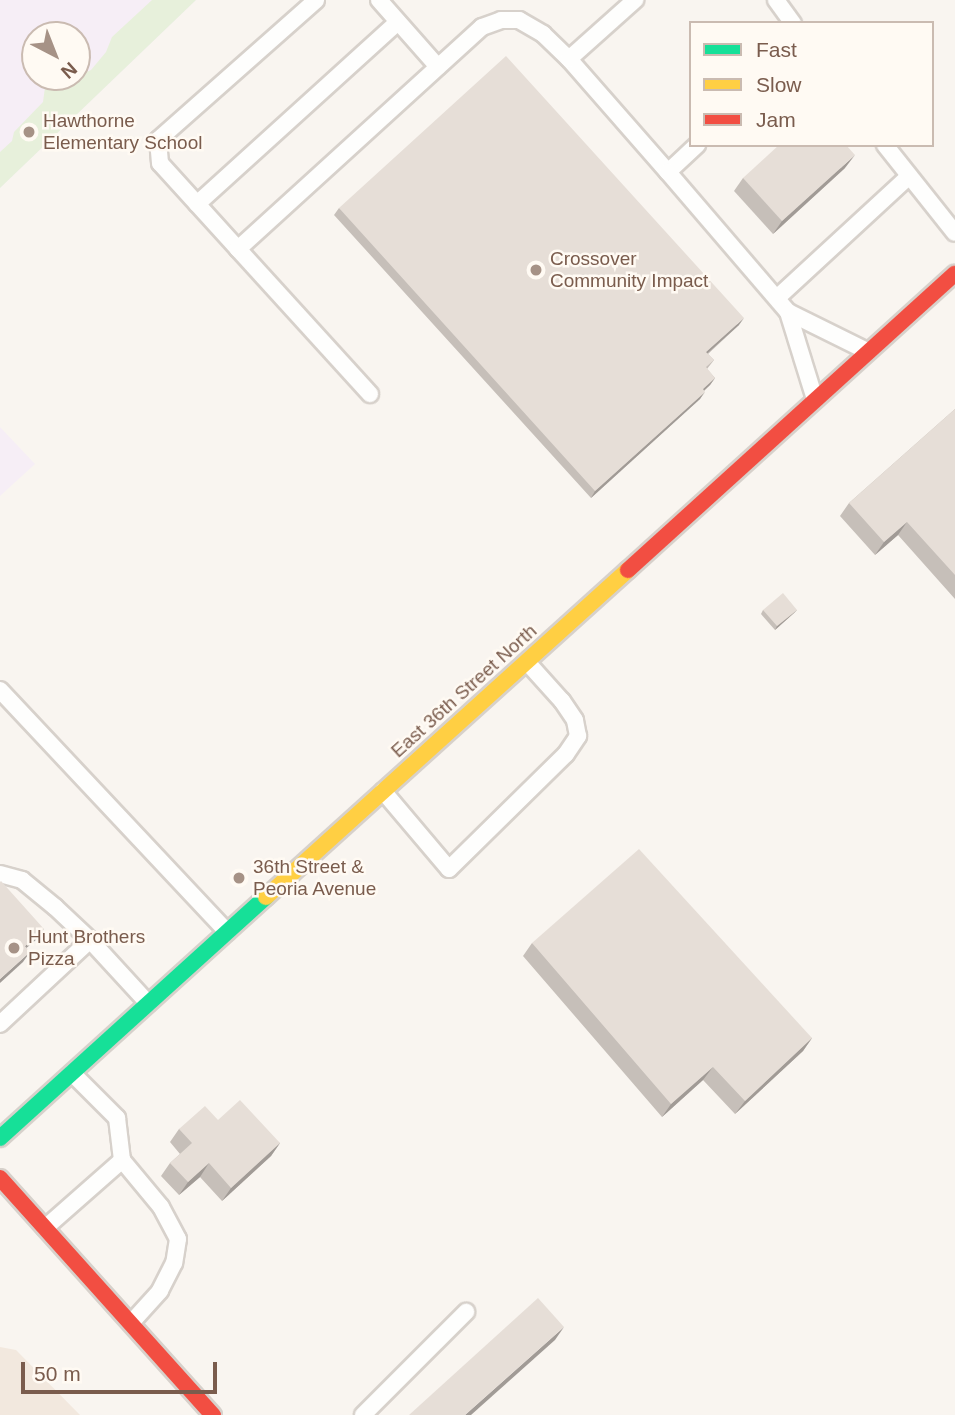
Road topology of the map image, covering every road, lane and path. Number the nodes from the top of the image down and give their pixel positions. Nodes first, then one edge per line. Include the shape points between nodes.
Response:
1 (316, 0) edge
2 (379, 0) edge
3 (635, 0) edge
4 (776, 0) edge
5 (792, 21) edge
6 (398, 22) junction
7 (569, 59) junction
8 (438, 67) junction
9 (695, 147) edge
10 (887, 147) edge
11 (667, 172) junction
12 (909, 176) junction
13 (197, 204) junction
14 (955, 233) edge
15 (238, 249) junction
16 (955, 274) edge
17 (778, 297) junction
18 (788, 312) junction
19 (869, 352) junction
20 (370, 394) dead end
21 (816, 401) junction
22 (527, 662) junction
23 (0, 690) edge
24 (383, 792) junction
25 (0, 874) edge
26 (227, 932) junction
27 (90, 940) junction
28 (148, 1003) junction
29 (0, 1024) edge
30 (72, 1073) junction
31 (0, 1138) edge
32 (122, 1160) junction
33 (0, 1178) edge
34 (45, 1227) junction
35 (466, 1312) dead end
36 (131, 1323) junction
37 (213, 1415) edge
38 (363, 1415) edge

1 - 13 lane via 158,140 160,163
2 - 6 lane
3 - 7 lane
4 - 5 lane
6 - 8 lane
6 - 13 lane
7 - 8 lane via 532,25 501,20 482,27
7 - 11 lane
8 - 15 lane
9 - 11 lane
10 - 12 lane
11 - 17 lane
12 - 14 lane
12 - 17 lane
13 - 15 lane
15 - 20 lane
16 - 19 main road, East 36th Street North
17 - 18 lane
18 - 19 lane
18 - 21 lane
19 - 21 main road, East 36th Street North
21 - 22 main road, East 36th Street North
22 - 24 main road, East 36th Street North
22 - 24 lane via 562,701 575,720 578,736 566,754 449,869
23 - 26 lane
24 - 26 main road, East 36th Street North
25 - 27 lane via 22,880
26 - 28 main road, East 36th Street North
27 - 28 lane
27 - 29 lane
28 - 30 main road, East 36th Street North
30 - 31 main road, East 36th Street North
30 - 32 lane via 117,1118
32 - 34 lane
32 - 36 lane via 161,1207 178,1239 174,1263 160,1291
33 - 34 main road
34 - 36 main road
35 - 38 lane
36 - 37 main road

